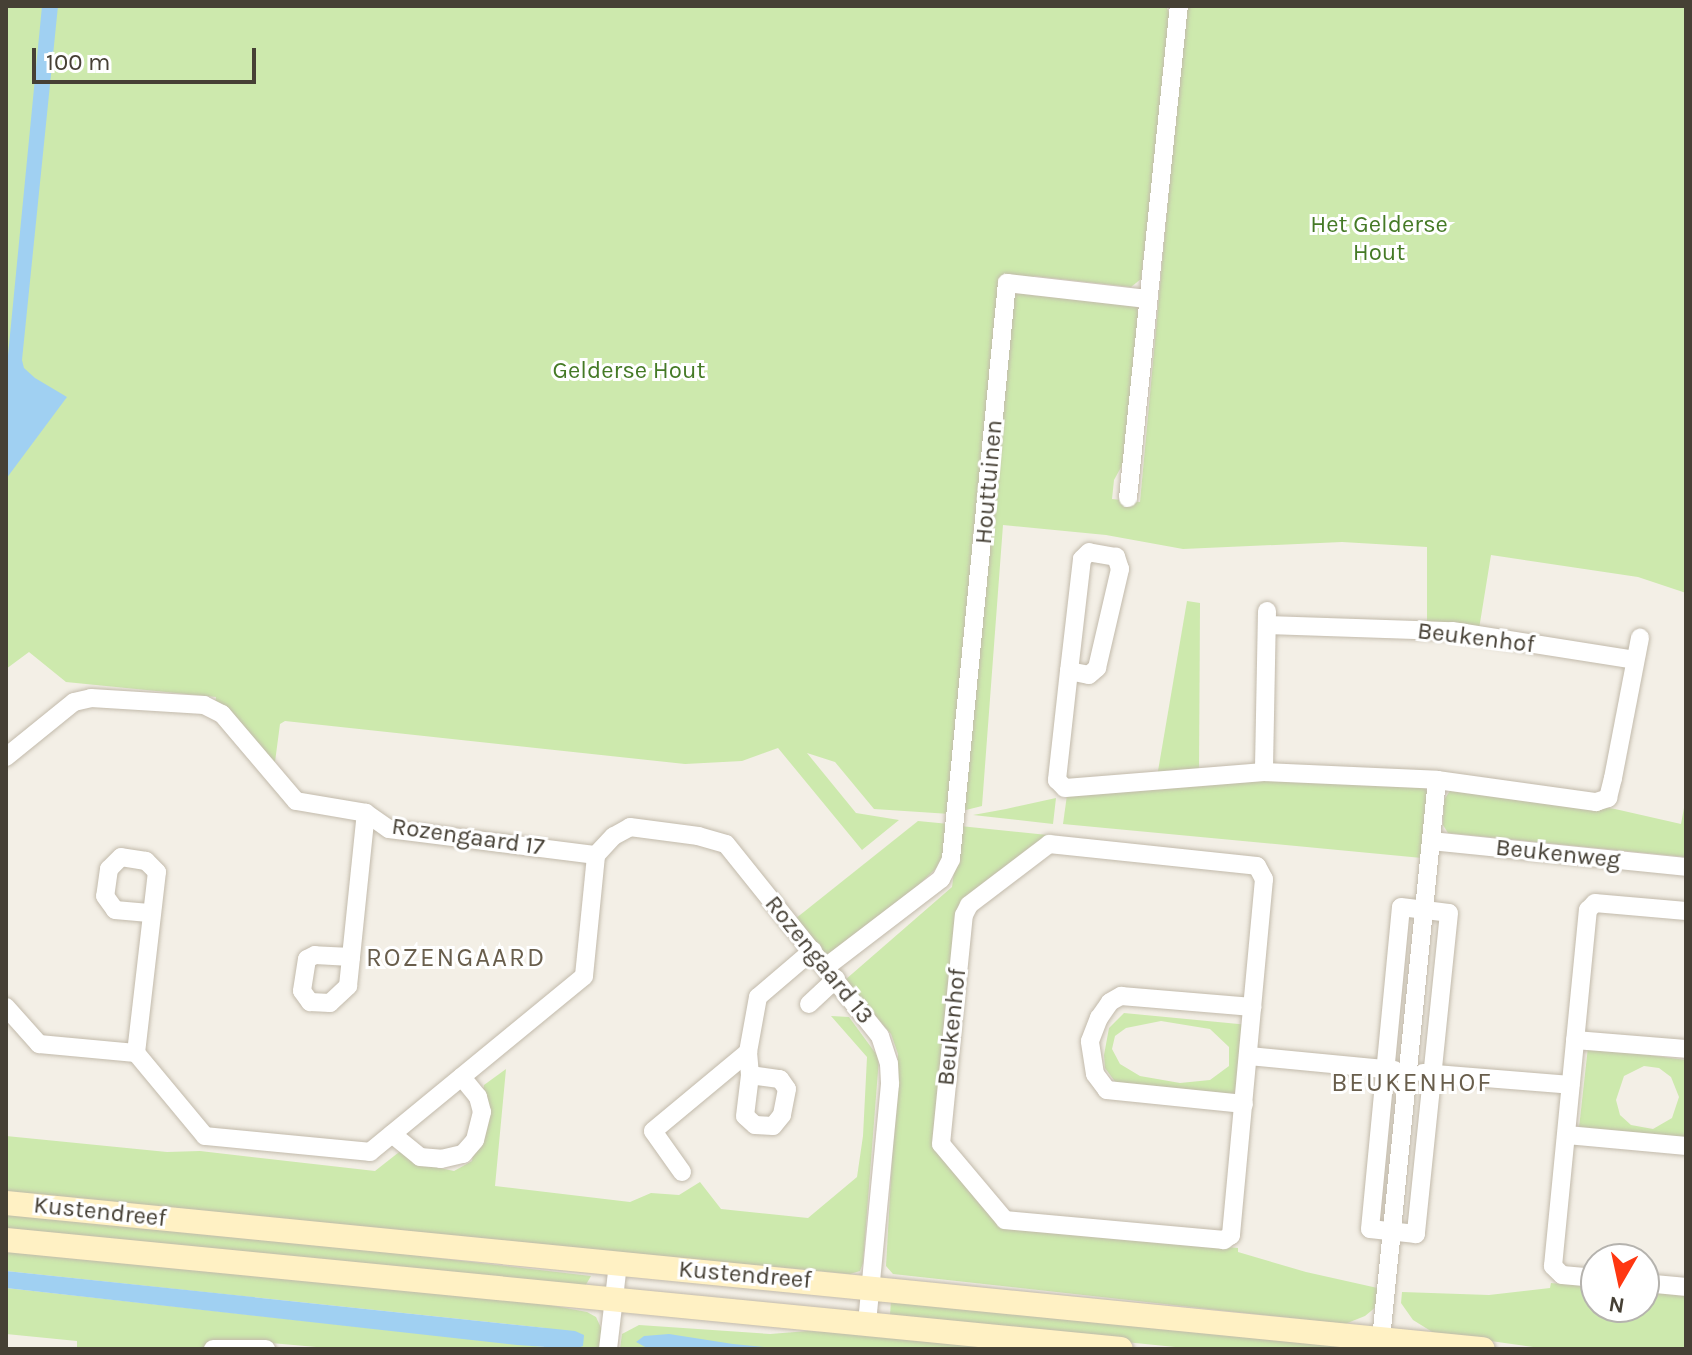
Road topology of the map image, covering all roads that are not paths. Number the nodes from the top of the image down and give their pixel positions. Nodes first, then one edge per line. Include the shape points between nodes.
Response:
1 (1179, 6) edge
2 (1147, 299) junction
3 (1128, 498) dead end
4 (1640, 638) dead end
5 (1635, 660) junction
6 (1069, 671) junction
7 (6, 757) edge
8 (1264, 772) junction
9 (1437, 780) junction
10 (366, 813) junction
11 (1431, 841) junction
12 (596, 855) junction
13 (1686, 867) edge
14 (1423, 909) junction
15 (1686, 911) edge
16 (152, 913) dead end
17 (813, 950) junction
18 (351, 957) dead end
19 (831, 973) junction
20 (809, 1004) dead end
21 (6, 1007) edge
22 (1253, 1007) junction
23 (1575, 1040) junction
24 (1686, 1049) edge
25 (748, 1052) junction
26 (136, 1053) junction
27 (1249, 1056) junction
28 (1385, 1069) junction
29 (1408, 1071) junction
30 (1432, 1074) junction
31 (750, 1075) dead end
32 (462, 1077) junction
33 (1571, 1085) junction
34 (1244, 1104) junction
35 (392, 1134) junction
36 (1567, 1135) junction
37 (1686, 1146) edge
38 (682, 1172) dead end
39 (6, 1203) edge
40 (1394, 1232) junction
41 (6, 1240) edge
42 (618, 1264) junction
43 (1580, 1277) edge
44 (1660, 1285) edge
45 (871, 1287) junction
46 (1686, 1287) edge
47 (613, 1300) junction
48 (867, 1323) junction
49 (1381, 1344) edge
50 (213, 1349) edge
51 (266, 1349) edge
52 (608, 1349) edge
53 (1121, 1349) edge
54 (1483, 1349) edge

1 - 2 street
2 - 3 street
2 - 19 street, Houttuinen via 1007,283 951,859 941,879
4 - 5 street
5 - 8 street, Beukenhof via 1452,631 1267,618
5 - 9 street via 1608,798 1596,802
6 - 6 street via 1089,675 1097,668 1120,569 1116,557 1089,552 1082,559
6 - 8 street via 1057,780 1065,788
7 - 10 street, Rozengaard 17 via 74,702 91,698 204,705 222,714 296,801
8 - 9 street
9 - 11 street
10 - 12 street, Rozengaard 17 via 389,829
10 - 18 street
11 - 13 street, Beukenweg
11 - 14 street
12 - 17 street, Rozengaard 13 via 630,827 726,844
12 - 32 street via 584,976
14 - 28 street via 1401,907
14 - 29 street
14 - 30 street via 1449,913
15 - 23 street via 1595,903 1588,910
16 - 26 street
17 - 19 street, Rozengaard 13
17 - 25 street via 758,997
19 - 20 street
19 - 45 street, Rozengaard 13 via 880,1036 889,1064
21 - 26 street via 39,1044
22 - 27 street, Beukenhof
22 - 34 street via 1121,996 1104,1010 1090,1041 1095,1074 1107,1090
22 - 34 street, Beukenhof via 1264,879 1257,866 1049,844 969,905 964,915 941,1144 1005,1220 1224,1240 1231,1235
23 - 24 street
23 - 33 street
25 - 31 street
25 - 38 street via 653,1131
26 - 35 street via 205,1136 370,1152
27 - 28 street
27 - 34 street, Beukenhof
28 - 29 street
28 - 40 street via 1370,1229
29 - 30 street
29 - 40 street
30 - 33 street
30 - 40 street via 1416,1234
32 - 35 street
32 - 35 street via 482,1112 475,1140 463,1154 420,1157
33 - 36 street
36 - 37 street
36 - 43 street via 1553,1266 1562,1275
39 - 42 main road, Kustendreef
40 - 49 street
41 - 47 main road, Kustendreef
42 - 45 main road, Kustendreef
42 - 47 street
44 - 46 street
45 - 48 street, Rozengaard 13
45 - 49 main road, Kustendreef
47 - 48 main road, Kustendreef
47 - 52 street
48 - 53 main road, Kustendreef
49 - 54 main road, Kustendreef
50 - 51 street

